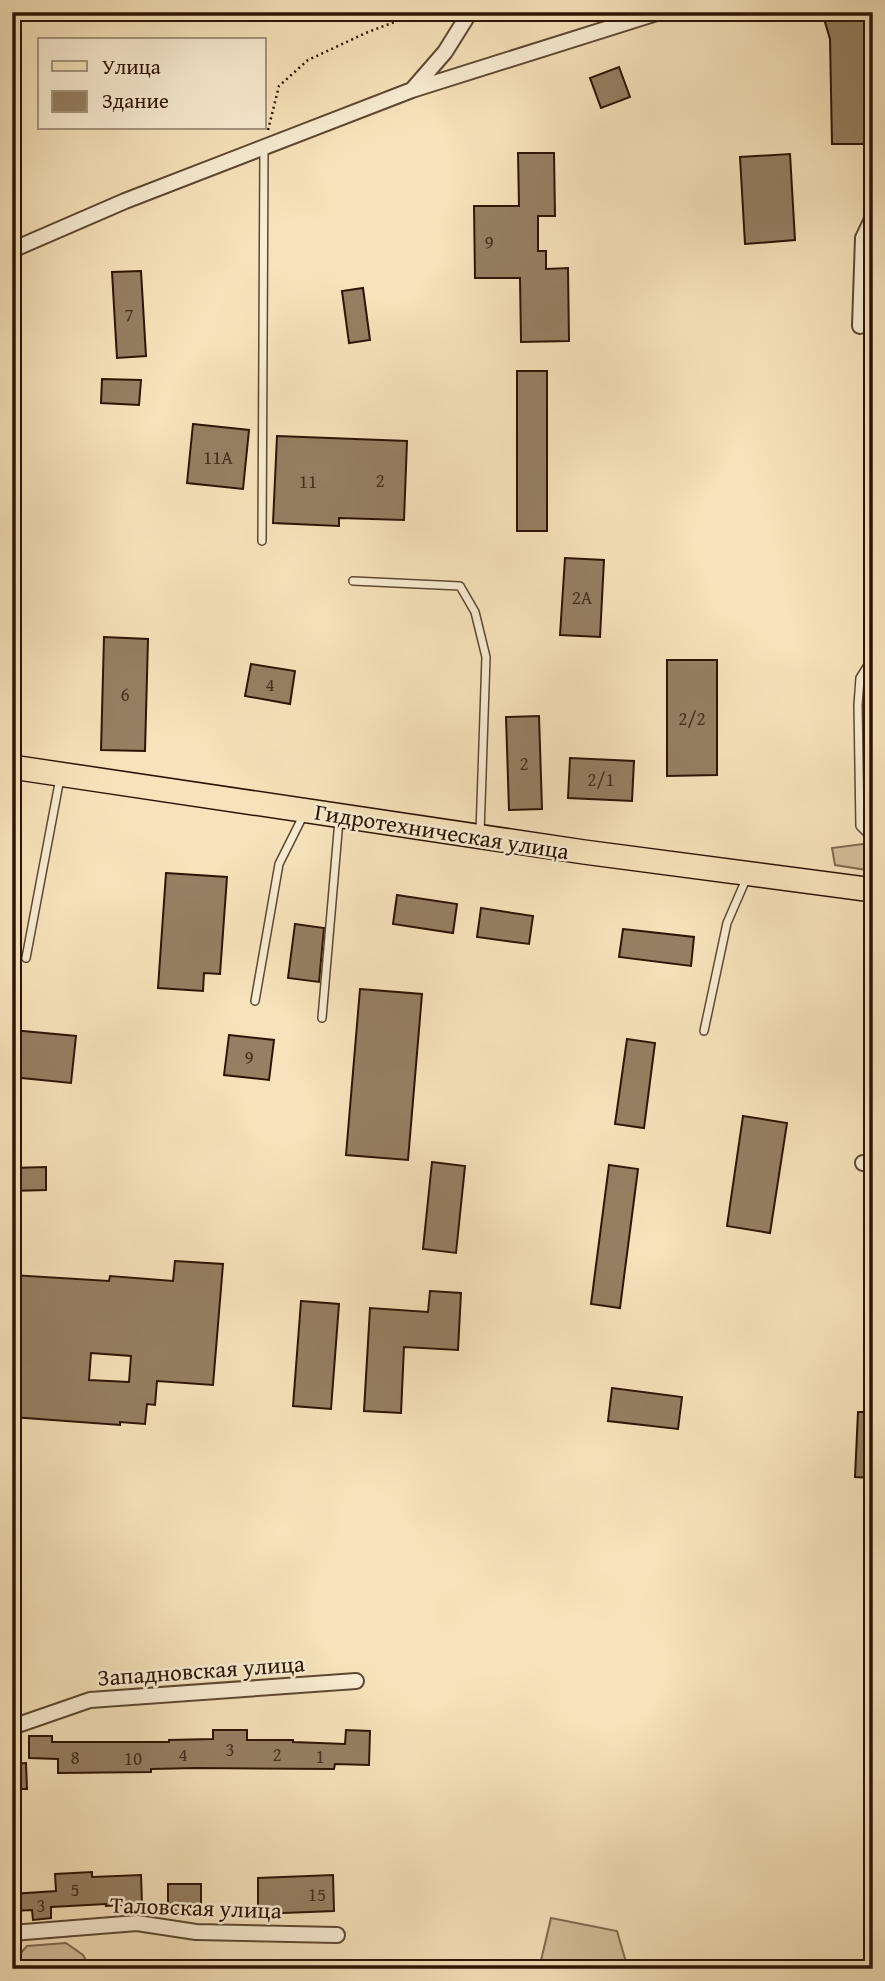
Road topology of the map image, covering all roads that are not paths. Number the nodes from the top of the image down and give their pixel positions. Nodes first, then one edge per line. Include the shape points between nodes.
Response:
1 (470, 12) edge
2 (660, 12) edge
3 (412, 90) junction
4 (264, 147) junction
5 (873, 217) edge
6 (12, 250) edge
7 (860, 326) dead end
8 (262, 541) dead end
9 (353, 581) dead end
10 (873, 657) edge
11 (12, 767) edge
12 (61, 774) junction
13 (305, 811) junction
14 (340, 816) junction
15 (480, 837) junction
16 (873, 839) edge
17 (748, 874) junction
18 (873, 890) edge
19 (26, 958) dead end
20 (255, 1001) dead end
21 (322, 1018) dead end
22 (704, 1031) dead end
23 (356, 1681) dead end
24 (12, 1727) edge
25 (12, 1934) edge
26 (337, 1935) dead end

1 - 3 street
2 - 3 street
3 - 4 street
4 - 6 street
4 - 8 lane
5 - 7 street via 863,238
9 - 15 lane via 460,586 475,612 486,657
10 - 16 lane via 860,678 858,705 860,826
11 - 12 main road, Гидротехническая улица
12 - 13 main road, Гидротехническая улица
12 - 19 lane
13 - 14 main road, Гидротехническая улица
13 - 20 lane via 279,864
14 - 15 main road, Гидротехническая улица
14 - 21 lane
15 - 17 main road, Гидротехническая улица
17 - 18 main road, Гидротехническая улица
17 - 22 lane via 727,923
23 - 24 street, Западновская улица via 90,1700
25 - 26 street, Таловская улица via 137,1923 196,1932

